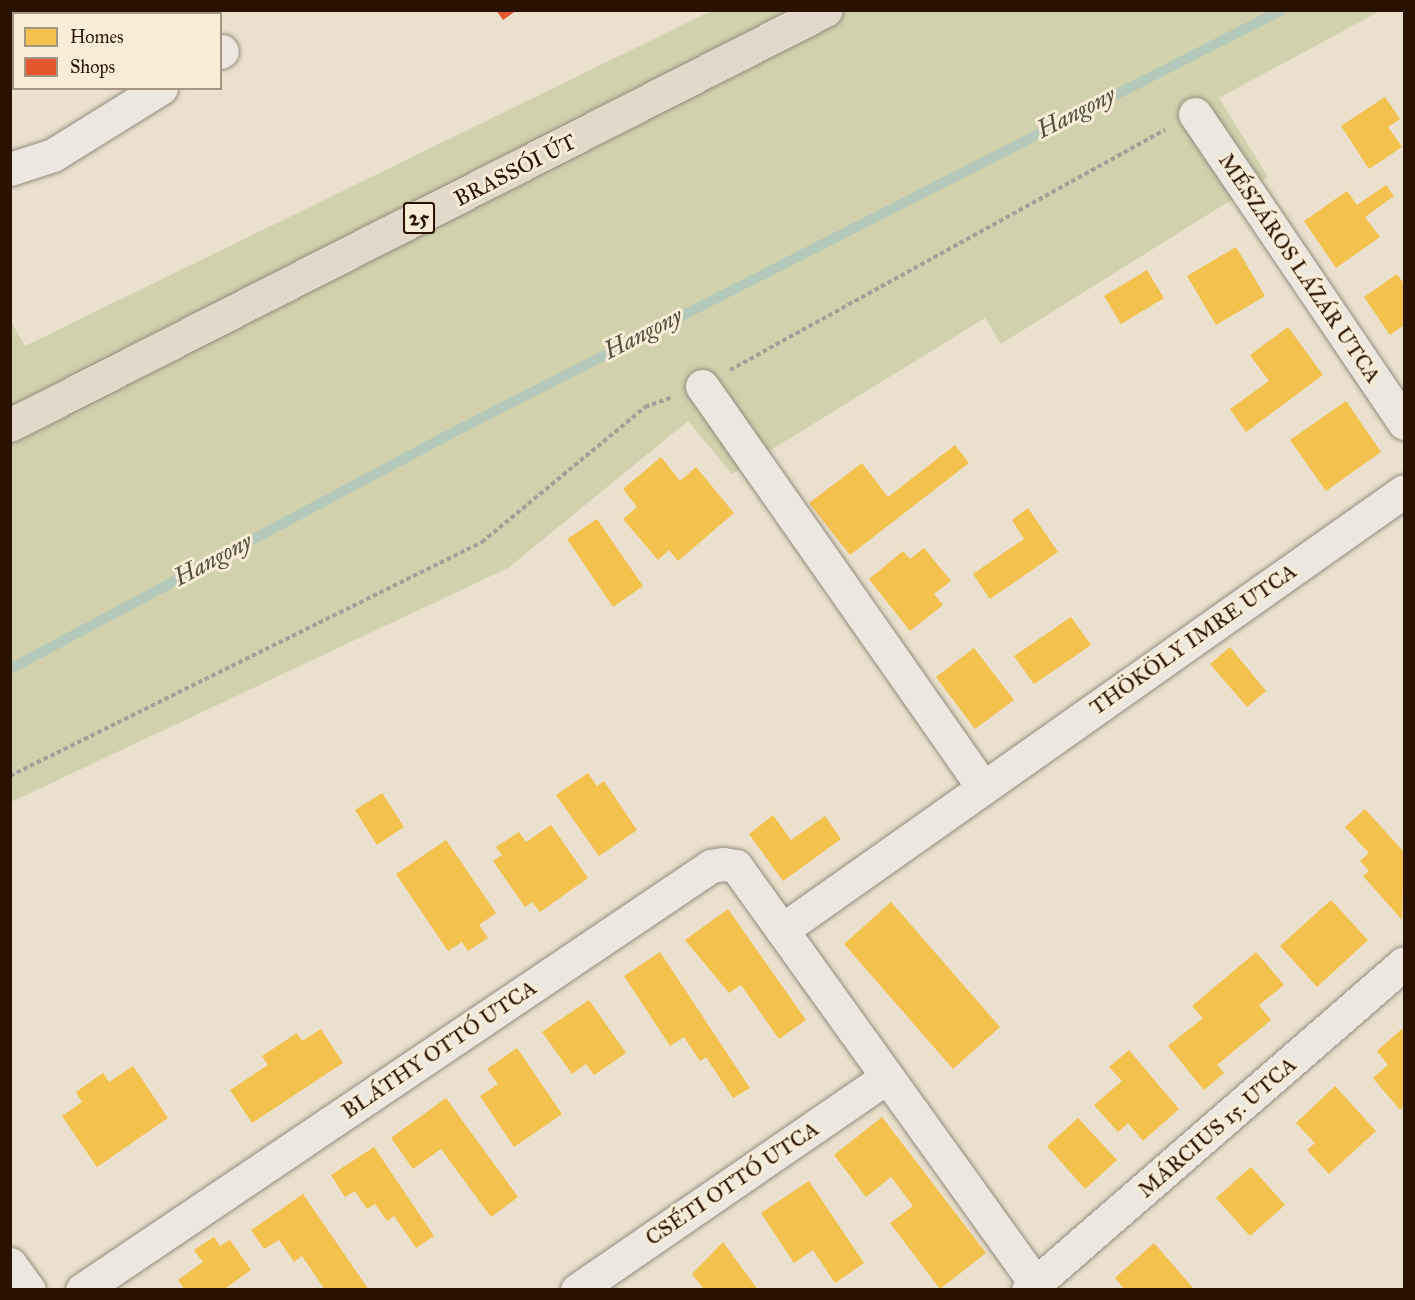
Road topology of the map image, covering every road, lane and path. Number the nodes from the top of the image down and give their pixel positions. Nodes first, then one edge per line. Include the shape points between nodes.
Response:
1 (826, 10) edge
2 (158, 90) edge
3 (1194, 114) joint
4 (10, 169) edge
5 (702, 386) junction
6 (1404, 423) edge
7 (10, 425) edge
8 (1404, 491) edge
9 (10, 776) edge
10 (982, 786) junction
11 (782, 930) junction
12 (1404, 963) edge
13 (887, 1077) junction
14 (10, 1264) edge
15 (1032, 1287) edge
16 (29, 1290) edge
17 (82, 1290) edge
18 (577, 1290) edge

1 - 7 main road, BRASSÓI ÚT / 25
2 - 4 street via 53,155
3 - 5 path
3 - 6 street, MÉSZÁROS LÁZÁR UTCA
5 - 9 path via 645,407 482,542
5 - 10 street
8 - 10 street, THÖKÖLY IMRE UTCA
10 - 11 street, THÖKÖLY IMRE UTCA
11 - 13 street
11 - 17 street, BLÁTHY OTTÓ UTCA via 736,866 711,866
12 - 15 street, MÁRCIUS 15. UTCA
13 - 15 street
13 - 18 street, CSÉTI OTTÓ UTCA
14 - 16 street

